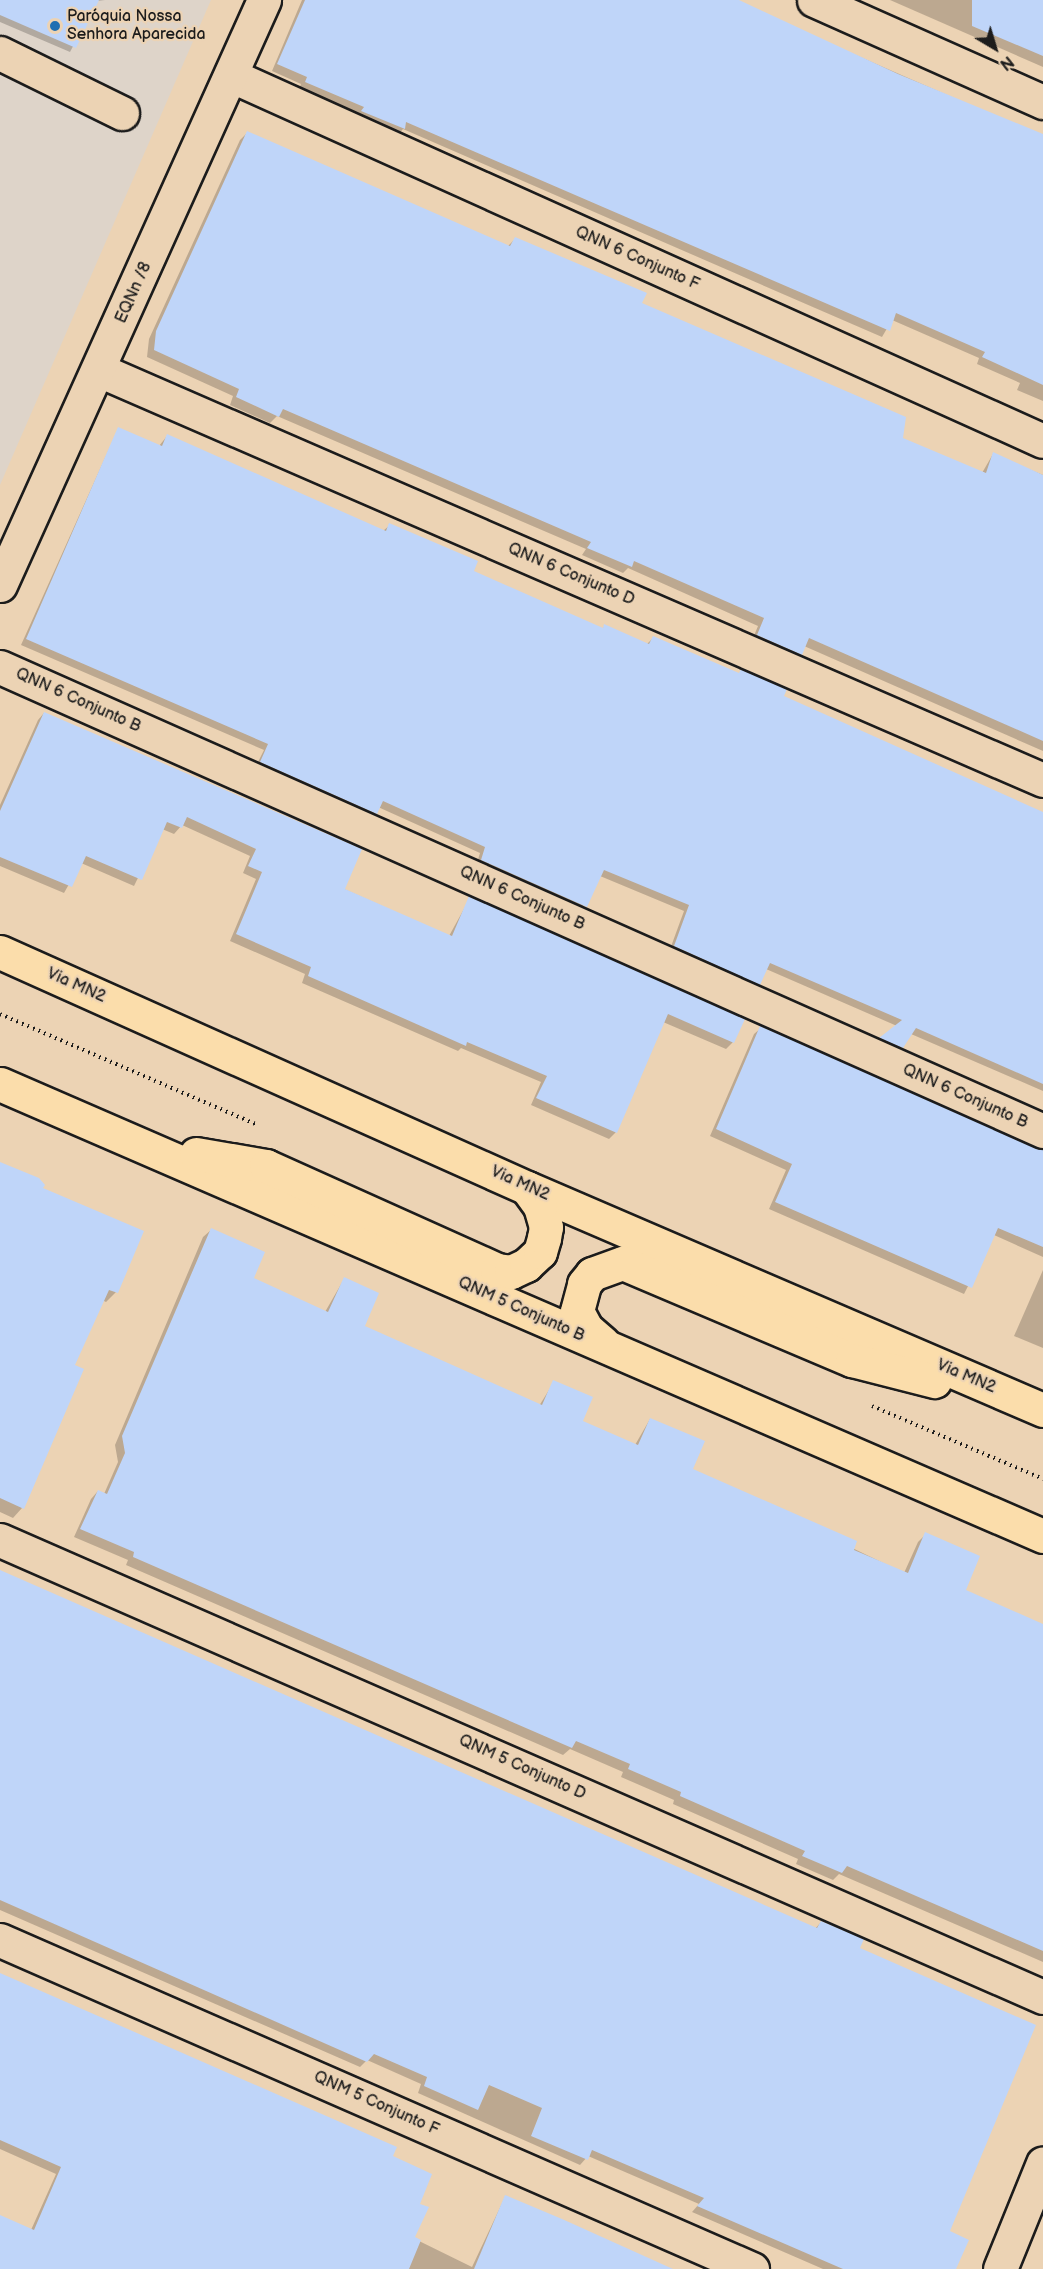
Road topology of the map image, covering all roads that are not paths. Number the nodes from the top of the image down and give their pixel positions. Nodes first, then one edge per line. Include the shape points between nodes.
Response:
1 (264, 0) edge
2 (814, 0) edge
3 (0, 53) edge
4 (232, 76) junction
5 (1043, 102) edge
6 (122, 113) dead end
7 (99, 370) junction
8 (1043, 441) edge
9 (0, 585) edge
10 (0, 667) edge
11 (1043, 780) edge
12 (0, 951) edge
13 (0, 1084) edge
14 (1043, 1131) edge
15 (147, 1146) junction
16 (527, 1188) junction
17 (610, 1349) junction
18 (1040, 1409) edge
19 (1043, 1536) edge
20 (0, 1540) edge
21 (0, 1940) edge
22 (1043, 1997) edge
23 (1043, 2163) edge
24 (752, 2269) edge
25 (1000, 2269) edge

1 - 4 street, EQNn /8
2 - 5 street
3 - 6 street
4 - 7 street, EQNn /8
4 - 8 street, QNN 6 Conjunto F
7 - 9 street, EQNn /8
7 - 11 street, QNN 6 Conjunto D
10 - 14 street, QNN 6 Conjunto B
12 - 16 main road, Via MN2
13 - 15 main road, QNM 5 Conjunto B
15 - 16 main road via 266,1166 497,1270 511,1272 540,1252 546,1227 540,1206
15 - 17 main road, QNM 5 Conjunto B
16 - 18 main road, Via MN2
17 - 18 main road via 586,1328 577,1311 584,1284 592,1274 623,1263 852,1360
17 - 19 main road, QNM 5 Conjunto B
20 - 22 street, QNM 5 Conjunto D
21 - 24 street, QNM 5 Conjunto F
23 - 25 street

